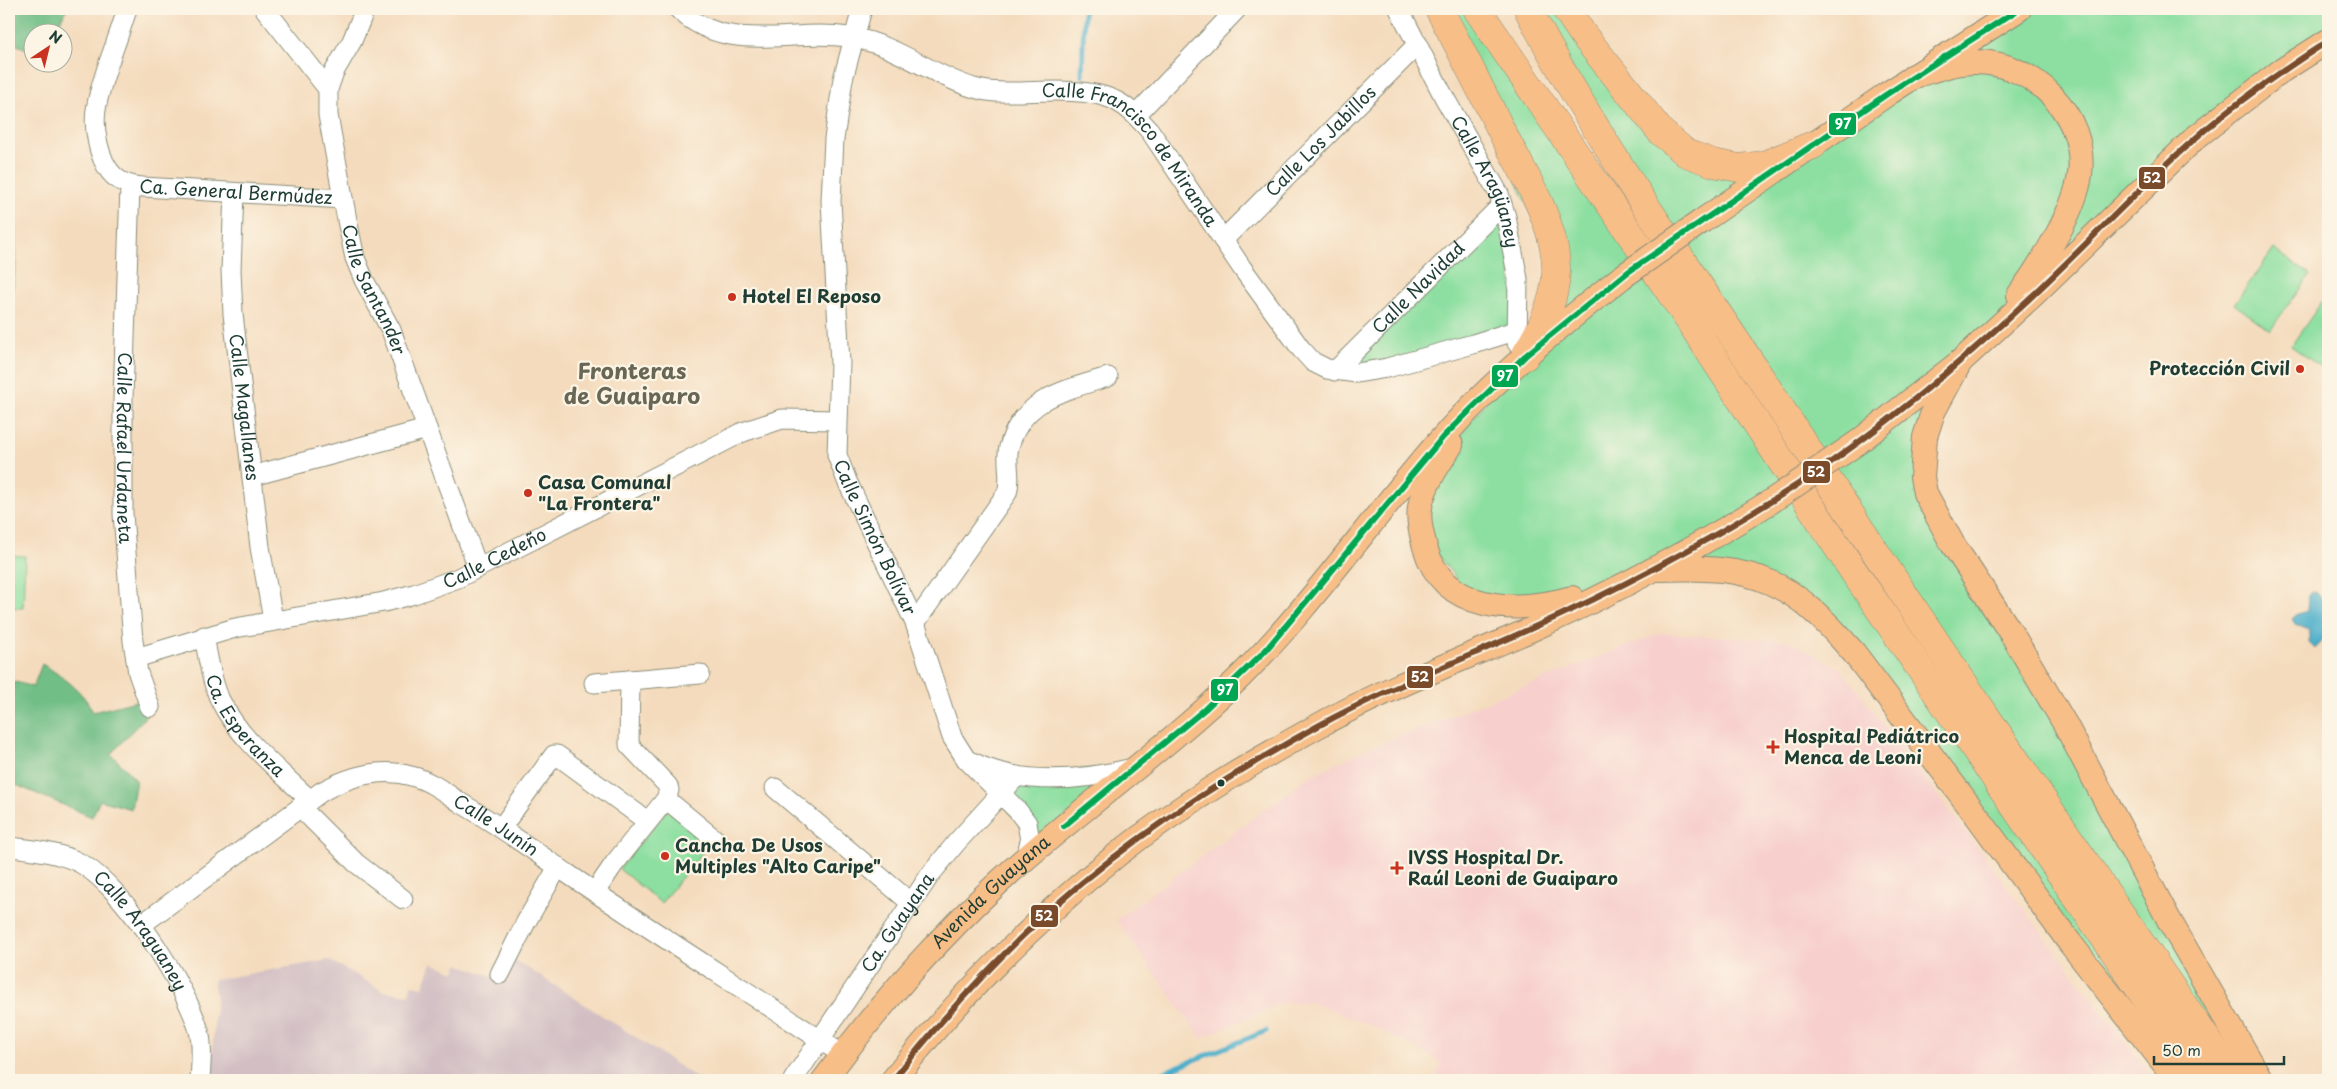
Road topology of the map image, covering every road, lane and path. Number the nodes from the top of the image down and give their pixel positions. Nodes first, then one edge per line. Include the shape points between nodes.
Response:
1 (127, 9) edge
2 (265, 9) edge
3 (364, 9) edge
4 (678, 9) edge
5 (862, 9) edge
6 (1238, 9) edge
7 (1399, 9) edge
8 (1439, 9) edge
9 (1477, 9) edge
10 (1528, 9) edge
11 (1566, 9) edge
12 (2020, 9) edge
13 (854, 38) junction
14 (2328, 41) edge
15 (1418, 44) junction
16 (1914, 76) junction
17 (328, 89) junction
18 (1136, 115) junction
19 (1814, 145) junction
20 (130, 186) junction
21 (234, 193) junction
22 (343, 199) junction
23 (1502, 205) junction
24 (1223, 240) junction
25 (1518, 330) junction
26 (1990, 335) junction
27 (1518, 362) junction
28 (1960, 362) junction
29 (1335, 371) junction
30 (1108, 377) dead end
31 (837, 420) junction
32 (427, 429) junction
33 (252, 476) junction
34 (478, 568) junction
35 (1653, 569) junction
36 (1628, 582) junction
37 (273, 620) junction
38 (915, 623) junction
39 (204, 636) junction
40 (136, 658) junction
41 (700, 674) dead end
42 (630, 680) junction
43 (594, 683) dead end
44 (150, 707) dead end
45 (966, 759) junction
46 (1136, 767) junction
47 (1017, 776) junction
48 (775, 788) dead end
49 (1001, 794) junction
50 (666, 799) junction
51 (305, 804) junction
52 (647, 821) junction
53 (501, 828) junction
54 (717, 841) dead end
55 (9, 847) edge
56 (1026, 858) junction
57 (558, 867) junction
58 (595, 892) junction
59 (403, 899) dead end
60 (910, 902) junction
61 (141, 925) junction
62 (500, 974) dead end
63 (820, 1039) junction
64 (843, 1055) junction
65 (200, 1080) edge
66 (793, 1080) edge
67 (824, 1080) edge
68 (893, 1080) edge
69 (2177, 1080) edge
70 (2202, 1080) edge
71 (2235, 1080) edge
72 (2261, 1080) edge

1 - 20 street via 96,106 96,121 101,154 107,168
2 - 17 street
3 - 17 street, Calle Santander
4 - 13 street, Calle Francisco de Miranda via 698,24 732,37 830,35
5 - 13 street, Calle Simón Bolívar
6 - 18 street
7 - 15 street, Calle Aragüaney
8 - 27 highway via 1523,172 1554,247 1554,291 1539,332
9 - 70 highway via 1685,314 1852,569
10 - 71 highway via 1602,138 1847,511
11 - 19 highway via 1661,132 1686,153 1738,168 1764,165
12 - 16 main road, Avenida Guayana
13 - 18 street, Calle Francisco de Miranda via 882,46 975,89 1104,96
13 - 31 street, Calle Simón Bolívar via 839,99 833,149 831,201 840,362
14 - 26 main road via 2281,71 2196,137
15 - 23 street, Calle Aragüaney
15 - 24 street, Calle Los Jabillos
16 - 19 main road, Avenida Guayana
16 - 26 main road via 1976,62 2016,71 2048,90 2070,120 2078,141 2080,173 2072,205 2025,286
17 - 22 street, Calle Santander via 328,115
18 - 24 street, Calle Francisco de Miranda
19 - 27 main road, Avenida Guayana, bridge via 1622,276
20 - 21 street, Ca. General Bermúdez
20 - 40 street, Calle Rafael Urdaneta via 122,465 126,566
21 - 22 street, Ca. General Bermúdez
21 - 33 street, Calle Magallanes via 233,314
22 - 32 street, Calle Santander via 356,258 372,298 391,330
23 - 25 street, Calle Aragüaney via 1518,279
23 - 29 street, Calle Navidad
24 - 29 street, Calle Francisco de Miranda via 1301,349 1313,362
25 - 27 street, Calle Aragüaney
25 - 29 street, Calle Francisco de Miranda via 1387,368 1357,373
26 - 28 main road
27 - 36 main road via 1457,437 1420,502 1421,534 1427,555 1434,569 1452,588 1474,601 1493,606 1520,608 1543,605
27 - 46 main road, Avenida Guayana via 1443,437 1265,651 1205,709
28 - 35 main road, bridge via 1857,443 1770,502
28 - 72 main road via 1933,412 1925,437 1922,477 1925,493 1952,543 2065,724 2169,920
30 - 38 street via 1048,396 1025,417 1008,448 1007,492
31 - 34 street, Calle Cedeño via 782,419 743,432
31 - 38 street, Calle Simón Bolívar via 836,443 840,464
32 - 33 street
32 - 34 street, Calle Santander
33 - 37 street, Calle Magallanes
34 - 37 street, Calle Cedeño via 438,586 399,598 345,610
35 - 36 main road
35 - 69 main road via 1706,568 1764,578 1801,598 1832,628
36 - 68 main road via 1316,727 1150,830 1034,925 952,1010
37 - 39 street, Calle Cedeño
38 - 45 street, Calle Simón Bolívar via 943,713 952,737
39 - 40 street, Calle Cedeño
39 - 51 street, Ca. Esperanza via 220,699 249,740
40 - 44 street, Calle Rafael Urdaneta
41 - 42 street
42 - 43 street
42 - 50 street via 629,745 668,786
45 - 47 street
45 - 49 street, Calle Simón Bolívar
46 - 47 street via 1108,774 1053,779
46 - 56 main road, Avenida Guayana
47 - 49 street, Ca. Guayana
48 - 60 street
49 - 56 street, Calle Simón Bolívar via 1027,823 1030,841
49 - 60 street, Ca. Guayana via 956,843
50 - 52 street
50 - 54 street
51 - 53 street, Calle Junín via 342,780 399,774 425,781
51 - 59 street, Ca. Esperanza via 356,862
51 - 61 street, Calle Junín
52 - 53 street via 554,755
52 - 58 street
53 - 57 street, Calle Junín
55 - 61 street, Calle Araguaney via 75,860 128,905
56 - 64 main road, Avenida Guayana via 925,957
57 - 58 street, Calle Junín
57 - 62 street
58 - 63 street, Calle Junín
60 - 63 street, Ca. Guayana
61 - 65 street, Calle Araguaney via 187,1001 200,1032
63 - 64 street, Calle Junín
63 - 66 street, Ca. Guayana
64 - 67 main road, Avenida Guayana

